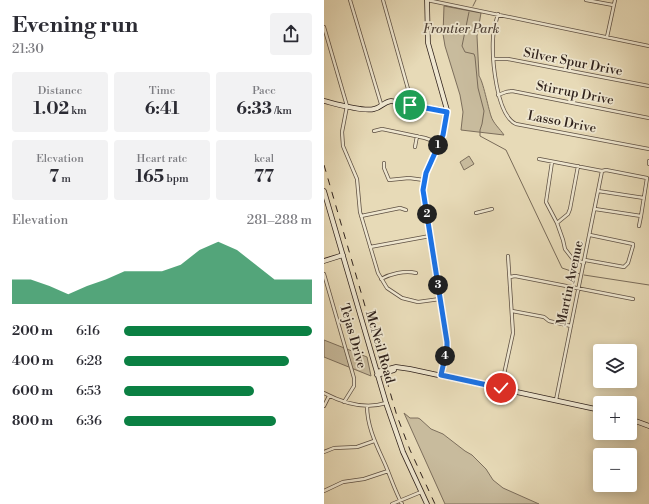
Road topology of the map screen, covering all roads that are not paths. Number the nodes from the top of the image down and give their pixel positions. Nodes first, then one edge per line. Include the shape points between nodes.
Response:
1 (350, 0) edge
2 (383, 0) edge
3 (427, 0) edge
4 (586, 0) edge
5 (615, 0) edge
6 (613, 6) junction
7 (498, 14) junction
8 (324, 27) edge
9 (607, 37) junction
10 (649, 46) edge
11 (494, 59) junction
12 (649, 86) edge
13 (498, 95) junction
14 (324, 101) edge
15 (381, 104) junction
16 (410, 105) junction
17 (347, 106) junction
18 (447, 112) junction
19 (649, 118) edge
20 (374, 131) dead end
21 (417, 136) junction
22 (439, 143) junction
23 (415, 147) dead end
24 (649, 149) edge
25 (539, 159) dead end
26 (384, 162) dead end
27 (552, 162) junction
28 (578, 166) junction
29 (602, 171) junction
30 (424, 180) junction
31 (324, 191) edge
32 (598, 191) junction
33 (644, 198) junction
34 (492, 209) dead end
35 (595, 209) junction
36 (406, 210) dead end
37 (476, 213) dead end
38 (361, 216) junction
39 (641, 216) junction
40 (557, 224) junction
41 (639, 226) dead end
42 (590, 235) junction
43 (430, 236) junction
44 (370, 247) junction
45 (343, 255) junction
46 (508, 256) dead end
47 (324, 261) edge
48 (584, 262) junction
49 (416, 273) dead end
50 (324, 274) edge
51 (510, 277) junction
52 (380, 279) junction
53 (579, 289) junction
54 (440, 299) junction
55 (633, 299) dead end
56 (512, 311) junction
57 (571, 326) junction
58 (377, 373) junction
59 (441, 375) junction
60 (501, 388) junction
61 (324, 393) edge
62 (329, 396) junction
63 (556, 400) junction
64 (344, 402) junction
65 (386, 403) junction
66 (324, 406) edge
67 (367, 406) junction
68 (593, 408) edge
69 (637, 422) edge
70 (649, 426) edge
71 (374, 441) junction
72 (324, 452) edge
73 (388, 471) junction
74 (324, 491) edge
75 (421, 492) junction
76 (402, 503) edge
77 (392, 504) edge
78 (427, 504) edge

1 - 15 street
2 - 16 street via 410,96
3 - 7 street
3 - 18 main road via 428,43
4 - 6 street
5 - 6 street
6 - 9 street
7 - 9 street
7 - 11 street, Lasso Drive via 493,38
8 - 17 street
9 - 10 street
11 - 12 street, Silver Spur Drive via 508,59
11 - 13 street, Lasso Drive
13 - 19 street, Stirrup Drive via 512,91
13 - 24 street, Lasso Drive via 509,120 514,123
14 - 17 main road
15 - 16 main road via 391,101
15 - 17 main road via 374,109
16 - 18 main road
17 - 38 street via 342,142 357,179
18 - 22 main road
20 - 21 street via 382,129
21 - 22 street
21 - 23 street
22 - 30 main road
25 - 27 street
26 - 30 street via 389,180
27 - 28 street
27 - 40 street via 546,202
28 - 29 street
28 - 40 street via 568,214
29 - 32 street, Martin Avenue
29 - 33 street via 647,178
30 - 43 main road
31 - 45 main road, McNeil Road
32 - 33 street
32 - 35 street, Martin Avenue
33 - 39 street
34 - 37 street
35 - 39 street
35 - 42 street, Martin Avenue
36 - 38 street via 400,208
38 - 44 street
39 - 41 street
40 - 48 street via 565,249 572,258
42 - 48 street, Martin Avenue
42 - 48 street via 633,244 629,262 624,267
43 - 44 street
43 - 54 main road
44 - 52 street
45 - 47 main road
45 - 58 main road, McNeil Road
46 - 51 street
48 - 53 street, Martin Avenue
49 - 52 street via 392,274
50 - 64 street, Tejas Drive via 354,378 354,386
51 - 53 street
51 - 56 street
52 - 54 street via 405,300 422,302
53 - 55 street
53 - 57 street, Martin Avenue
54 - 59 main road via 447,348
56 - 57 street via 544,317 549,321
56 - 60 street via 512,337
57 - 63 street, Martin Avenue
58 - 59 main road via 405,368
58 - 65 main road, McNeil Road
59 - 60 main road
60 - 63 main road
61 - 62 street
62 - 64 street
62 - 66 street
63 - 68 main road
64 - 67 street
65 - 67 street
65 - 75 main road, McNeil Road via 403,452
67 - 71 street
69 - 70 main road
71 - 72 street via 357,447 334,448
71 - 73 street
73 - 74 street via 364,479 343,482
73 - 76 street
75 - 76 street
75 - 78 main road, McNeil Road
76 - 77 street

